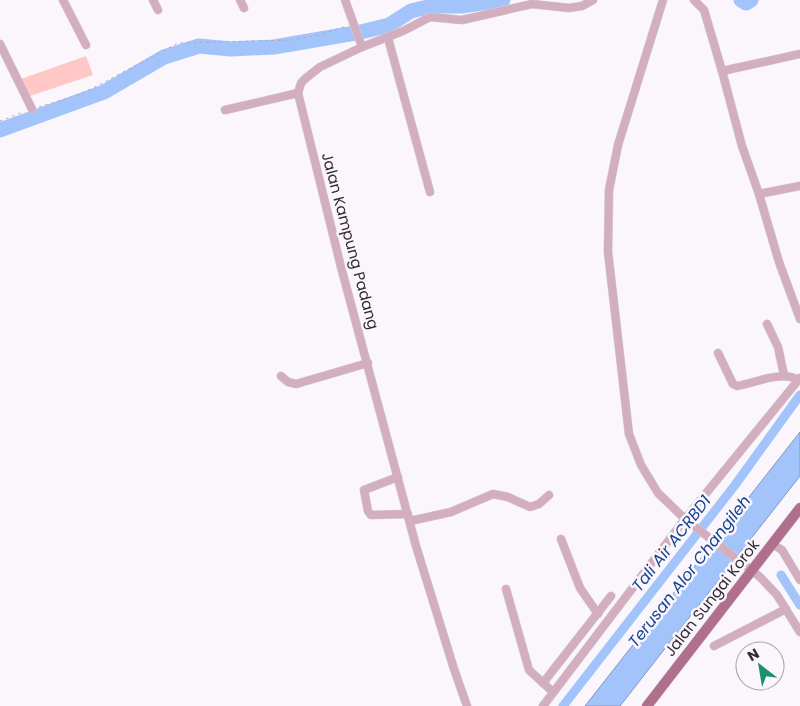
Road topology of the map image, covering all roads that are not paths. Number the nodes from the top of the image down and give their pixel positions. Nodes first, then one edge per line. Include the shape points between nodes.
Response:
1 (63, 0) edge
2 (153, 0) edge
3 (240, 0) edge
4 (346, 0) edge
5 (593, 0) edge
6 (662, 0) edge
7 (694, 0) edge
8 (244, 8) dead end
9 (158, 10) dead end
10 (388, 38) junction
11 (0, 44) edge
12 (86, 45) dead end
13 (361, 45) junction
14 (800, 54) edge
15 (3, 56) edge
16 (722, 71) junction
17 (298, 93) junction
18 (32, 109) road end
19 (226, 110) dead end
20 (800, 186) edge
21 (430, 192) dead end
22 (759, 194) junction
23 (800, 318) edge
24 (768, 324) dead end
25 (718, 353) dead end
26 (368, 363) junction
27 (784, 375) junction
28 (281, 376) dead end
29 (799, 379) edge
30 (398, 478) junction
31 (549, 495) dead end
32 (800, 508) edge
33 (409, 517) junction
34 (688, 522) junction
35 (560, 539) dead end
36 (772, 544) junction
37 (748, 568) junction
38 (800, 580) edge
39 (506, 589) dead end
40 (611, 596) dead end
41 (786, 609) junction
42 (598, 614) junction
43 (800, 632) edge
44 (714, 646) dead end
45 (543, 683) junction
46 (553, 692) junction
47 (467, 706) edge
48 (543, 706) edge
49 (647, 706) edge

1 - 12 street
2 - 9 street
3 - 8 street
4 - 13 street
5 - 10 street via 576,7 532,4 462,20 430,17
6 - 34 street via 618,145 609,190 608,240 629,434 650,482
7 - 16 street via 704,10
10 - 13 street
10 - 21 street
11 - 15 street
13 - 17 street via 320,67 301,83
14 - 16 street
15 - 18 street
16 - 22 street
17 - 19 street
17 - 26 street, Jalan Kampung Padang
20 - 22 street
22 - 23 street
24 - 27 street via 778,347
25 - 27 street via 737,386
26 - 28 street via 296,384
26 - 30 street, Jalan Kampung Padang
27 - 29 street
29 - 34 street
30 - 33 street, Jalan Kampung Padang
30 - 33 street via 364,490 368,511 371,515
31 - 33 street via 530,507 493,494 451,512
32 - 36 main road, Jalan Sungai Korok
33 - 47 street, Jalan Kampung Padang
34 - 37 street
34 - 46 street
35 - 42 street via 580,588
36 - 37 main road, Jalan Sungai Korok
36 - 38 street via 782,550
37 - 41 street via 768,584
37 - 49 main road, Jalan Sungai Korok
39 - 45 street via 529,670
40 - 42 street
41 - 43 street
41 - 44 street
42 - 45 street
45 - 46 street
46 - 48 street

